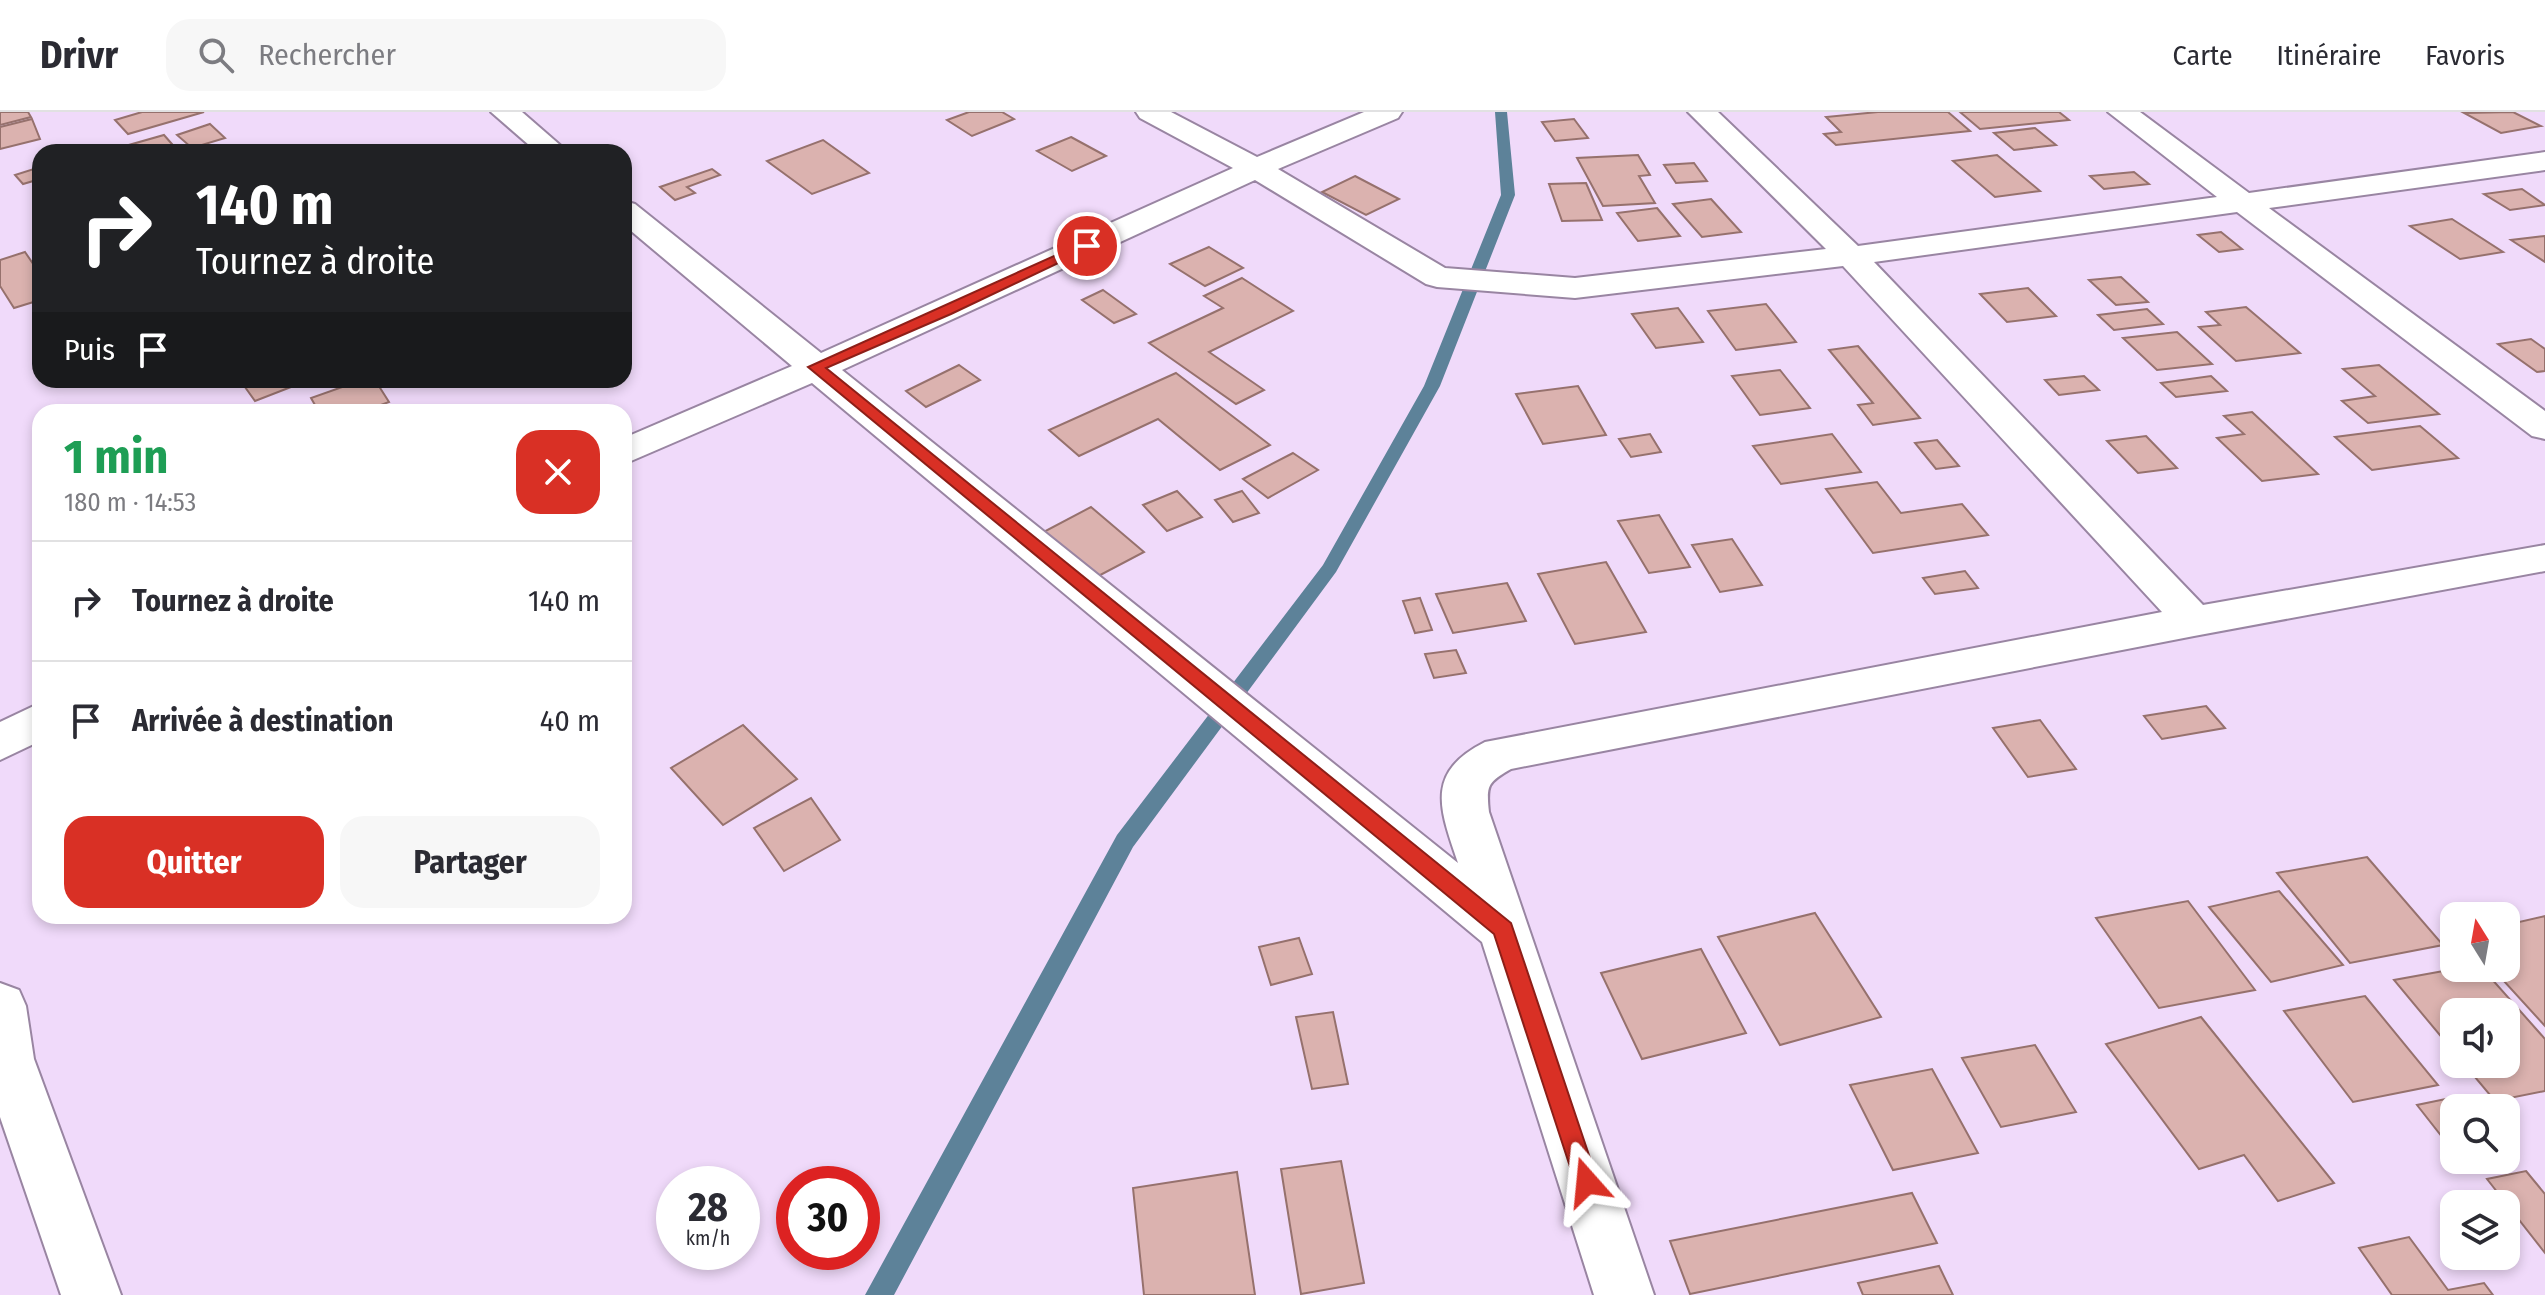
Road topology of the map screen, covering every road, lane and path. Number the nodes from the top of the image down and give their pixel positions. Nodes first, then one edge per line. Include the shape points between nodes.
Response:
1 (505, 112) edge
2 (1150, 112) edge
3 (1388, 112) edge
4 (1702, 112) edge
5 (2122, 112) edge
6 (544, 144) edge
7 (2545, 161) edge
8 (1256, 168) junction
9 (2240, 200) junction
10 (632, 217) edge
11 (1851, 256) junction
12 (816, 367) junction
13 (2545, 428) edge
14 (632, 448) edge
15 (2545, 558) edge
16 (2194, 621) junction
17 (32, 725) edge
18 (0, 743) edge
19 (1503, 929) junction
20 (0, 1006) edge
21 (91, 1295) edge
22 (1624, 1295) edge

1 - 6 street
2 - 8 street
3 - 8 street
4 - 11 street
5 - 9 street
7 - 9 street
8 - 11 street via 1437,277 1575,288
8 - 12 street
9 - 11 street
9 - 13 street
10 - 12 street
11 - 16 street
12 - 14 street
12 - 19 street
15 - 16 street
16 - 19 street via 1501,754 1475,768 1462,788
17 - 18 street
19 - 22 street
20 - 21 street via 7,1059

